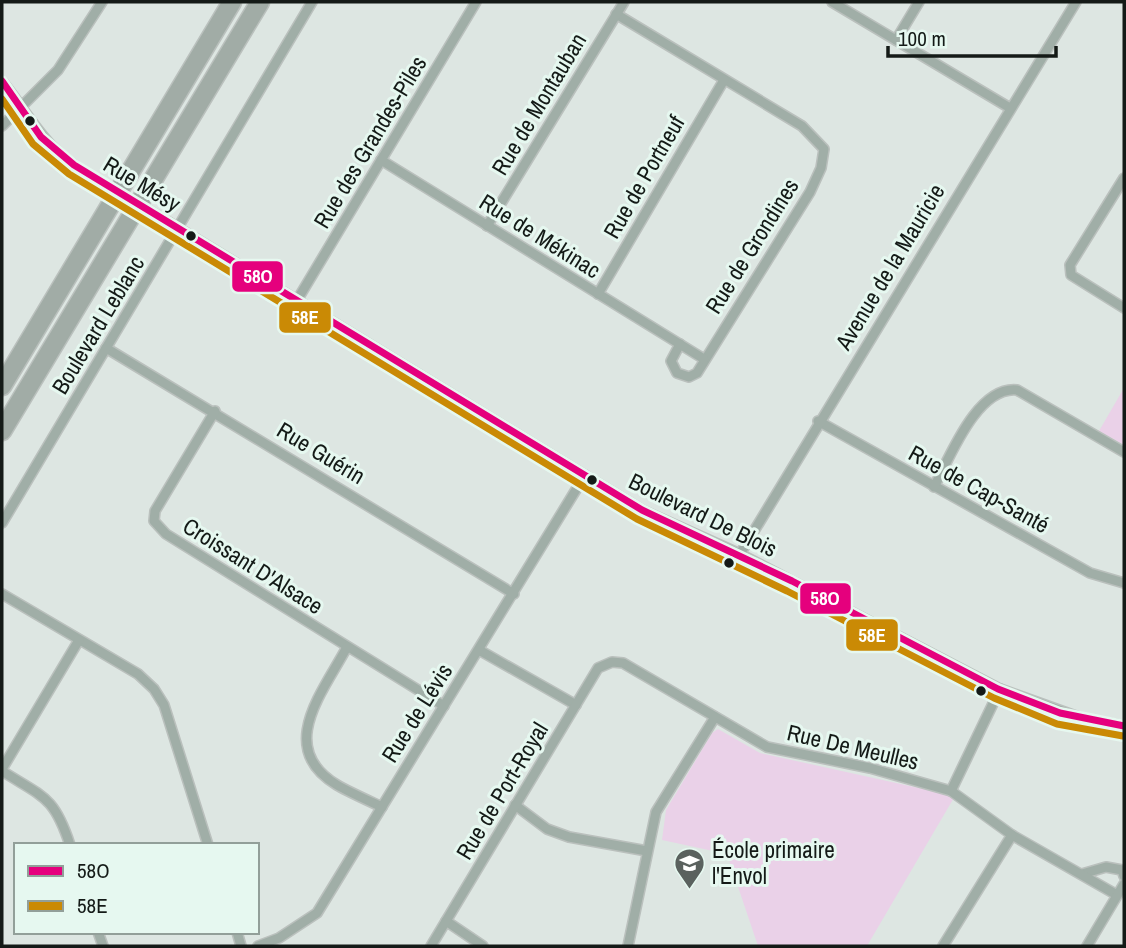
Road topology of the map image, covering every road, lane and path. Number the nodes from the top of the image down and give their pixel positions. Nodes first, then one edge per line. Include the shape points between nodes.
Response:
1 (102, 2) edge
2 (232, 2) edge
3 (260, 2) edge
4 (312, 2) edge
5 (476, 2) edge
6 (624, 2) edge
7 (832, 2) edge
8 (919, 2) edge
9 (1076, 2) edge
10 (616, 14) junction
11 (896, 40) junction
12 (724, 79) junction
13 (2, 81) edge
14 (21, 108) junction
15 (1010, 108) junction
16 (2, 126) edge
17 (381, 160) junction
18 (1124, 178) edge
19 (488, 226) junction
20 (179, 228) junction
21 (598, 294) junction
22 (296, 302) junction
23 (1124, 309) edge
24 (680, 344) junction
25 (106, 348) junction
26 (704, 359) junction
27 (2, 386) edge
28 (215, 411) junction
29 (818, 422) junction
30 (2, 431) edge
31 (1124, 452) edge
32 (585, 475) junction
33 (934, 487) junction
34 (2, 523) edge
35 (740, 554) junction
36 (1124, 583) edge
37 (2, 594) edge
38 (514, 594) junction
39 (79, 640) junction
40 (347, 647) junction
41 (479, 650) junction
42 (612, 662) joint
43 (1000, 689) junction
44 (576, 705) junction
45 (444, 706) junction
46 (715, 718) junction
47 (1124, 726) edge
48 (2, 770) edge
49 (951, 791) junction
50 (515, 804) junction
51 (382, 807) junction
52 (1012, 835) junction
53 (69, 843) edge
54 (207, 843) edge
55 (647, 851) junction
56 (1082, 874) junction
57 (1124, 876) edge
58 (1124, 884) edge
59 (1117, 895) junction
60 (446, 921) junction
61 (258, 946) edge
62 (431, 946) edge
63 (483, 946) edge
64 (628, 946) edge
65 (943, 946) edge
66 (1087, 946) edge

1 - 14 street via 58,70
2 - 27 highway
3 - 30 highway
4 - 20 street, Boulevard Leblanc
5 - 17 street, Rue des Grandes-Piles
6 - 10 street, Rue de Montauban
7 - 11 street
8 - 11 street
9 - 15 street, Avenue de la Mauricie
10 - 12 street
10 - 19 street, Rue de Montauban
11 - 15 street
12 - 21 street, Rue de Portneuf
12 - 26 street, Rue de Grondines via 802,126 824,149 810,192
13 - 14 street, Rue Mésy
14 - 16 street
14 - 20 street, Rue Mésy, bridge via 49,145 94,178
15 - 29 street, Avenue de la Mauricie
17 - 19 street, Rue de Mékinac
17 - 22 street, Rue des Grandes-Piles
18 - 23 street via 1070,265 1071,275
19 - 21 street, Rue de Mékinac
20 - 22 street, Boulevard De Blois
20 - 25 street, Boulevard Leblanc
21 - 24 street, Rue de Mékinac
22 - 32 street, Boulevard De Blois
24 - 26 street, Rue de Mékinac
24 - 26 street via 671,361 677,373 689,377
25 - 28 street, Rue Guérin
25 - 34 street, Boulevard Leblanc
28 - 38 street, Rue Guérin
28 - 40 street, Croissant D'Alsace via 153,521 166,534
29 - 33 street, Rue de Cap-Santé
29 - 35 street, Avenue de la Mauricie
31 - 33 street via 1017,390 1005,389 989,397 973,417
32 - 35 street, Boulevard De Blois via 642,510
32 - 38 street, Rue de Lévis
33 - 36 street, Rue de Cap-Santé via 1090,573
35 - 43 street, Boulevard De Blois
37 - 39 street
38 - 41 street, Rue de Lévis
39 - 48 street
39 - 54 street via 138,674 154,689 164,705
40 - 45 street, Croissant D'Alsace
40 - 51 street via 304,733 318,769 336,784
41 - 44 street
41 - 45 street, Rue de Lévis
42 - 44 street, Rue de Port-Royal via 598,668
42 - 46 street, Rue De Meulles via 623,663
43 - 47 street, Boulevard De Blois via 1084,719
43 - 49 street
44 - 50 street, Rue de Port-Royal
45 - 51 street, Rue de Lévis
46 - 49 street, Rue De Meulles via 767,747 870,768
46 - 55 street via 656,812
48 - 53 street via 52,803
49 - 52 street, Rue De Meulles
50 - 55 street via 547,829 569,837
50 - 60 street, Rue de Port-Royal
51 - 61 street, Rue de Lévis via 317,913
52 - 56 street, Rue De Meulles
52 - 65 street
55 - 64 street
56 - 57 street via 1106,867 1122,870
56 - 59 street, Rue De Meulles
58 - 59 street
59 - 66 street
60 - 62 street, Rue de Port-Royal
60 - 63 street

